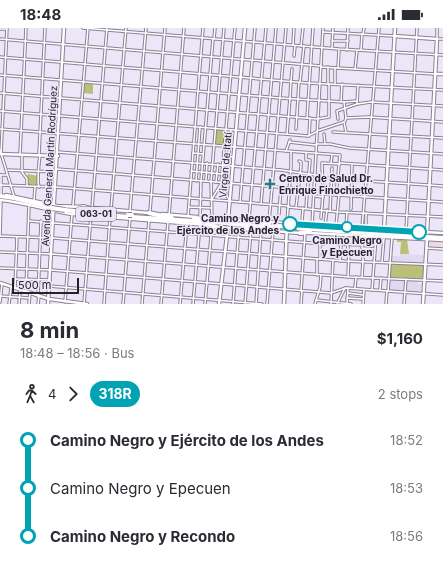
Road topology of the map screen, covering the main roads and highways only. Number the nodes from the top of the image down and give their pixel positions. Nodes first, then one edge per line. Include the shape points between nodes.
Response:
1 (0, 197) edge
2 (14, 197) junction
3 (20, 199) junction
4 (42, 203) road end
5 (30, 205) road end
6 (46, 207) junction
7 (83, 207) road end
8 (65, 210) junction
9 (105, 213) junction
10 (149, 213) road end
11 (78, 214) road end
12 (111, 216) junction
13 (130, 216) junction
14 (174, 218) junction
15 (211, 218) road end
16 (139, 220) road end
17 (188, 220) junction
18 (167, 221) junction
19 (256, 221) road end
20 (228, 223) junction
21 (270, 224) junction
22 (302, 224) road end
23 (278, 226) junction
24 (217, 227) road end
25 (337, 228) junction
26 (241, 229) road end
27 (328, 230) junction
28 (364, 231) junction
29 (303, 233) road end
30 (427, 233) road end
31 (432, 236) junction
32 (443, 237) edge
33 (384, 238) road end
34 (427, 239) road end

1 - 2 highway, 063-01
1 - 3 highway, 063-01
2 - 5 highway
2 - 6 highway, 063-01
3 - 4 highway
3 - 6 highway, 063-01
6 - 8 highway, 063-01, bridge
7 - 9 highway
8 - 9 highway, 063-01
8 - 12 highway, 063-01
9 - 13 highway, 063-01
10 - 14 highway
11 - 12 highway
12 - 13 highway, 063-01
13 - 14 highway, 063-01
13 - 18 highway, 063-01
14 - 17 highway, 063-01
15 - 17 highway
16 - 18 highway
17 - 18 highway, 063-01
17 - 20 highway, 063-01
17 - 24 highway
19 - 23 highway
20 - 21 highway, 063-01
20 - 23 highway, 063-01
21 - 23 highway, 063-01
21 - 26 highway
22 - 27 highway
23 - 27 highway, 063-01, bridge
25 - 27 highway, 063-01
25 - 28 highway
25 - 31 highway, 063-01
27 - 28 highway, 063-01
27 - 29 highway
28 - 31 highway, 063-01
28 - 33 highway
30 - 31 highway
31 - 32 highway, 063-01
31 - 34 highway

